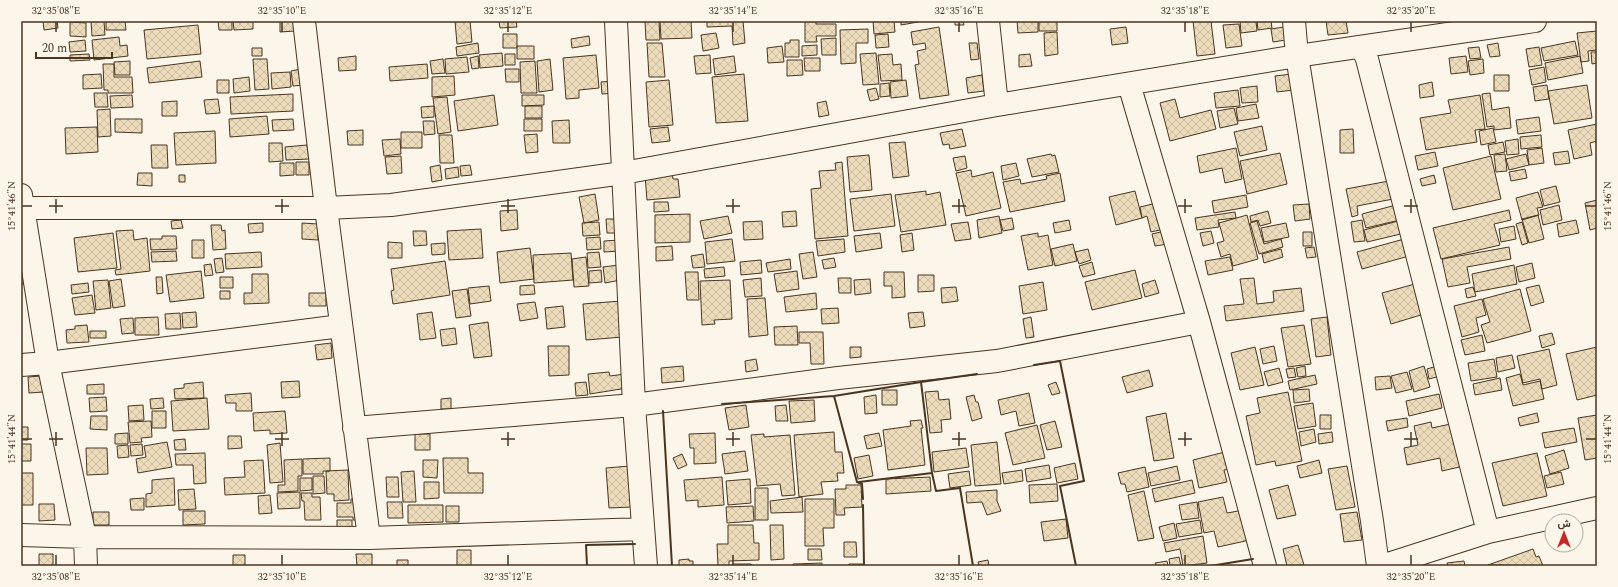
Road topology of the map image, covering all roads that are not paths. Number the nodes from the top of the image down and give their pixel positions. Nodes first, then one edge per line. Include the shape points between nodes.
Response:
1 (304, 21) edge
2 (616, 21) edge
3 (988, 21) edge
4 (1294, 21) edge
5 (1535, 21) edge
6 (1362, 47) junction
7 (1297, 56) junction
8 (1129, 84) junction
9 (997, 105) junction
10 (623, 173) junction
11 (22, 203) edge
12 (326, 208) junction
13 (1199, 322) junction
14 (341, 326) junction
15 (48, 363) junction
16 (21, 365) edge
17 (634, 405) junction
18 (354, 428) junction
19 (1597, 508) edge
20 (643, 529) junction
21 (1488, 532) junction
22 (21, 535) edge
23 (85, 537) junction
24 (369, 538) junction
25 (86, 566) edge
26 (646, 566) edge
27 (1265, 566) edge
28 (1378, 566) edge
29 (1382, 566) edge

1 - 12 street
2 - 10 street
3 - 9 street
4 - 7 street
5 - 6 street
6 - 7 street
6 - 21 street
7 - 8 street
7 - 28 street
8 - 9 street
8 - 13 street
9 - 10 street
10 - 12 street via 391,204
10 - 17 street
11 - 12 street
11 - 15 street
12 - 14 street
13 - 17 street via 997,361 838,378
13 - 27 street
14 - 15 street
14 - 18 street
15 - 16 street
15 - 23 street
17 - 18 street
17 - 20 street
18 - 24 street
19 - 21 street
20 - 24 street
20 - 26 street
21 - 29 street
22 - 23 street
23 - 24 street
23 - 25 street

